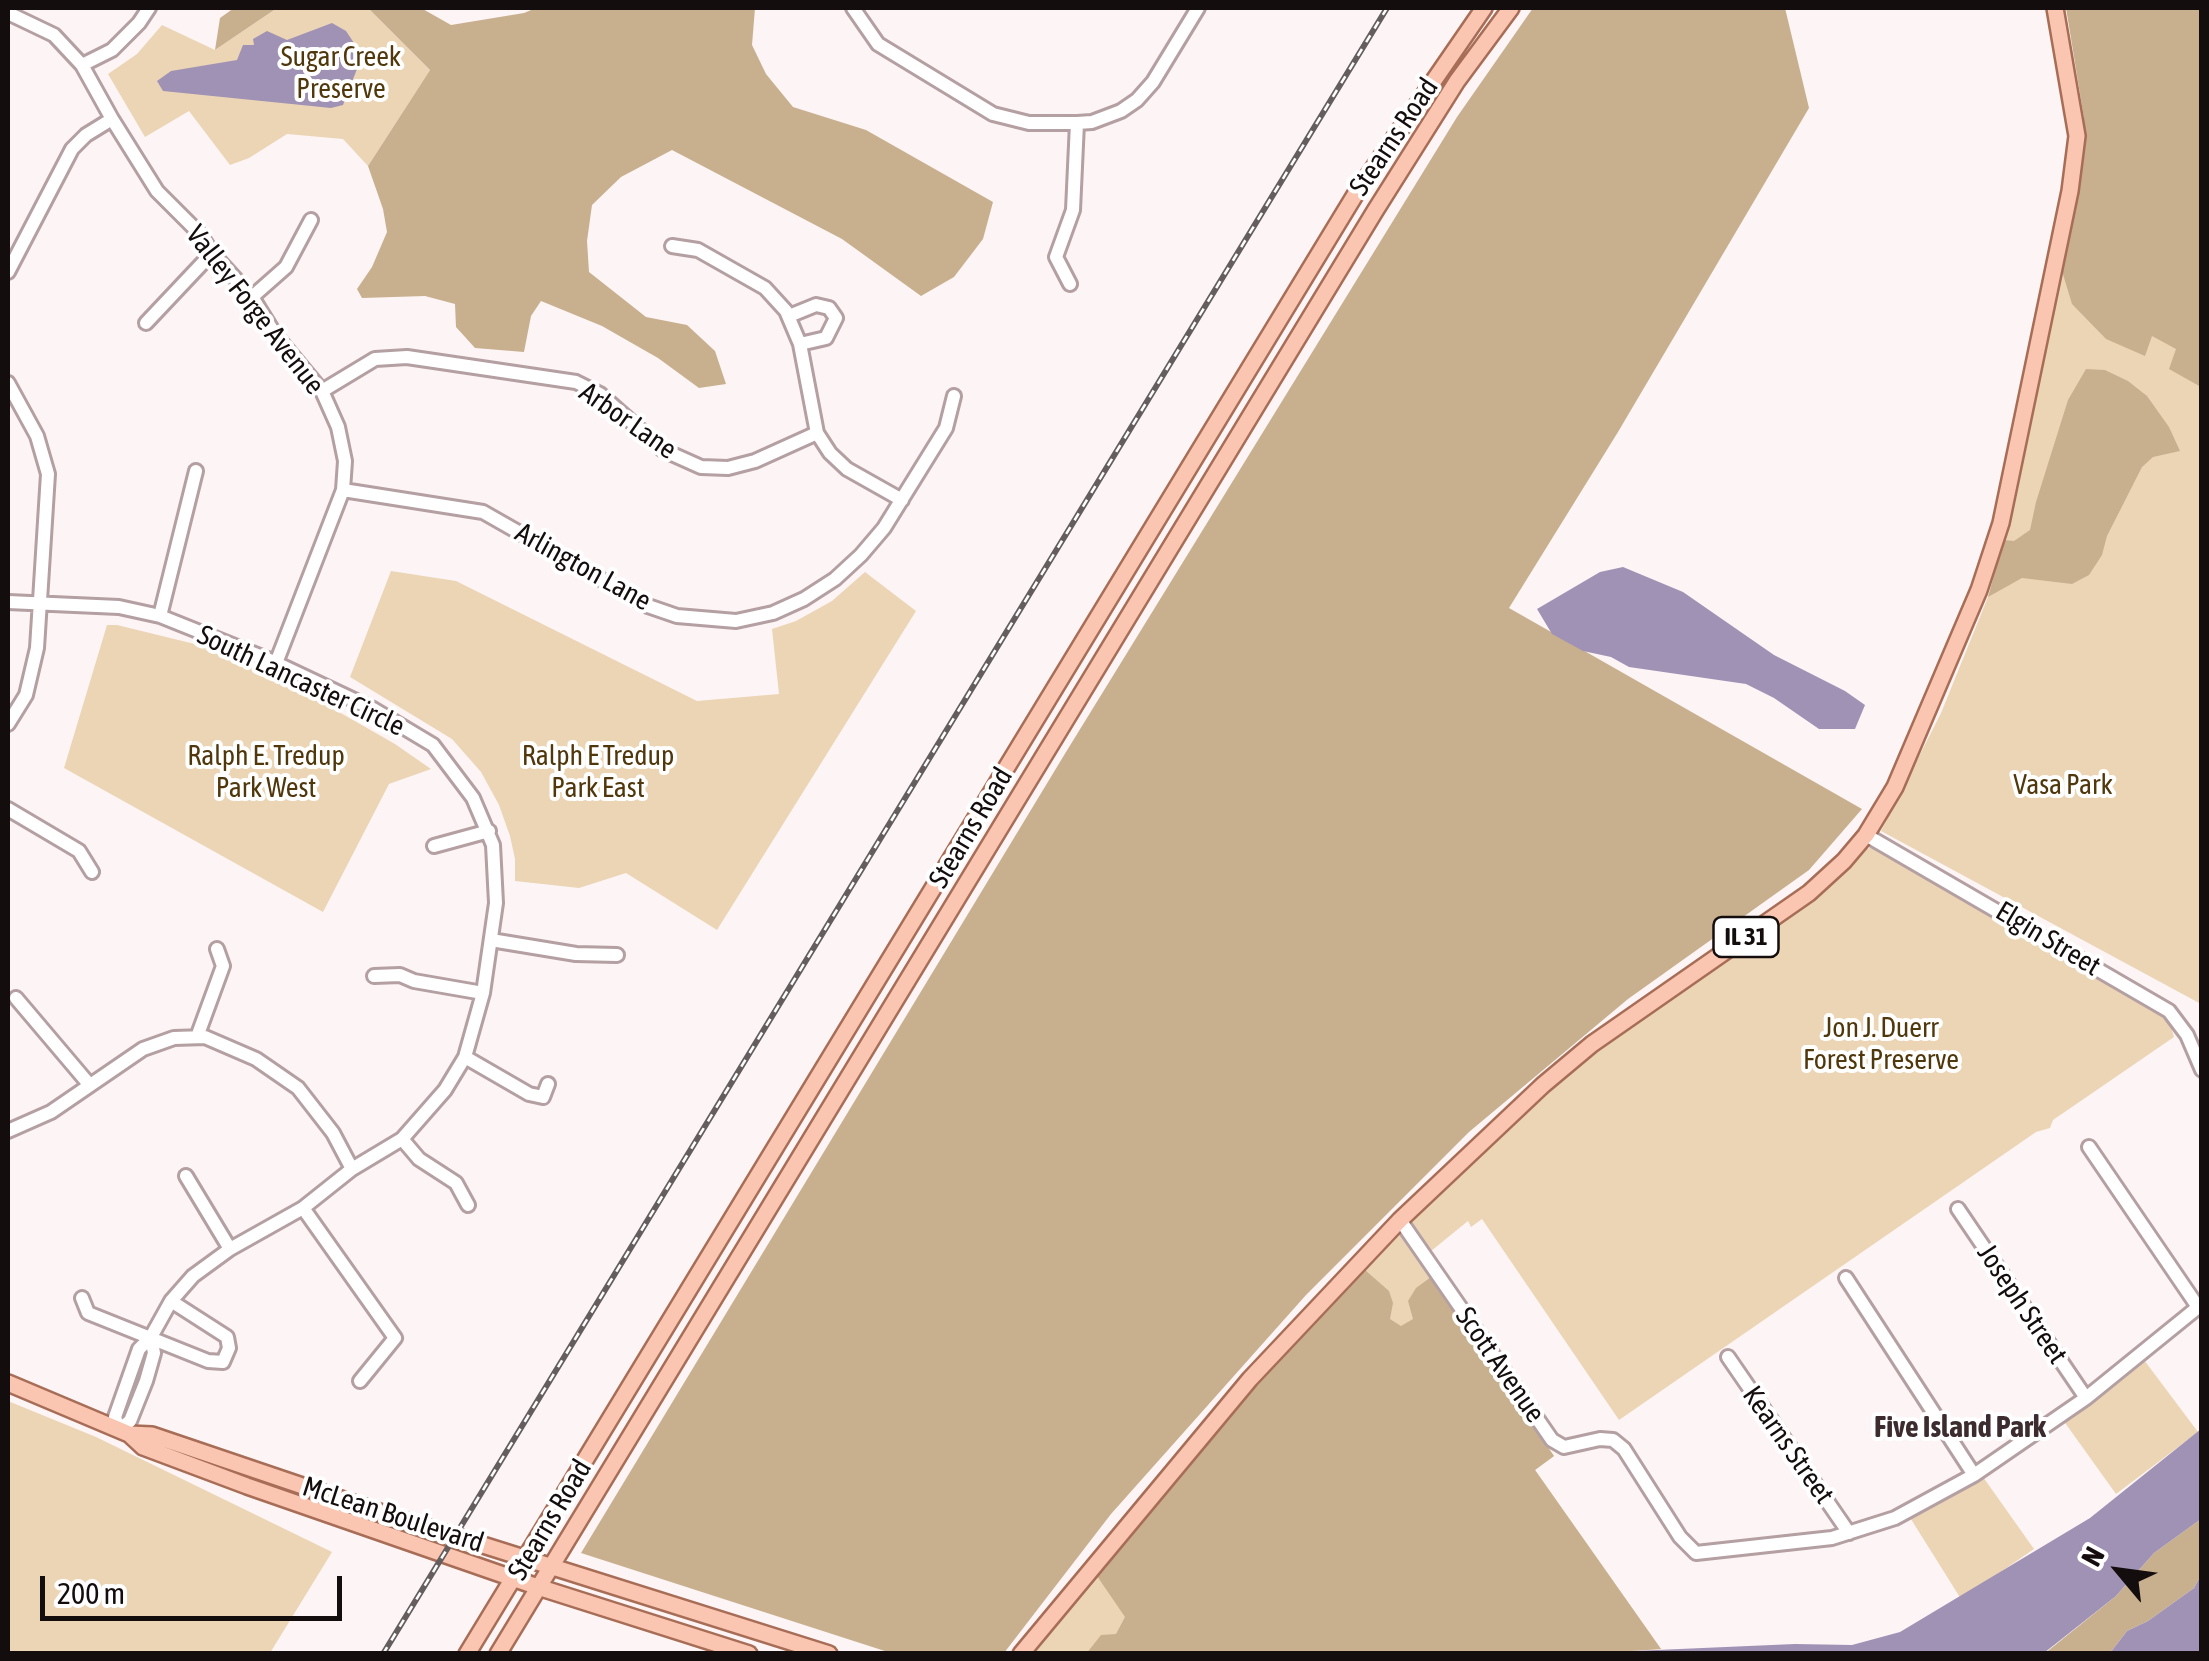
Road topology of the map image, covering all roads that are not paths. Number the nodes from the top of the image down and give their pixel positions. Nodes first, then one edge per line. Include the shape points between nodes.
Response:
1 (148, 8) edge
2 (853, 8) edge
3 (1198, 8) edge
4 (1484, 8) edge
5 (1510, 8) edge
6 (2056, 8) edge
7 (8, 13) edge
8 (82, 65) junction
9 (112, 120) junction
10 (1077, 124) junction
11 (311, 220) dead end
12 (672, 246) dead end
13 (212, 252) junction
14 (8, 272) edge
15 (1070, 284) dead end
16 (252, 297) junction
17 (788, 316) junction
18 (146, 323) dead end
19 (800, 344) junction
20 (8, 387) edge
21 (322, 391) junction
22 (954, 396) dead end
23 (817, 433) junction
24 (196, 471) dead end
25 (343, 490) junction
26 (902, 500) junction
27 (8, 602) edge
28 (41, 604) junction
29 (160, 616) junction
30 (276, 663) junction
31 (8, 724) edge
32 (8, 809) edge
33 (489, 831) junction
34 (1866, 834) junction
35 (434, 846) dead end
36 (92, 872) dead end
37 (492, 940) junction
38 (217, 949) dead end
39 (617, 955) dead end
40 (374, 976) dead end
41 (483, 993) junction
42 (16, 998) dead end
43 (197, 1038) junction
44 (465, 1057) junction
45 (2202, 1070) edge
46 (88, 1084) junction
47 (548, 1084) dead end
48 (8, 1131) edge
49 (402, 1139) junction
50 (2089, 1147) dead end
51 (352, 1169) junction
52 (186, 1176) dead end
53 (468, 1206) dead end
54 (304, 1208) junction
55 (1958, 1209) dead end
56 (1400, 1220) junction
57 (230, 1249) junction
58 (1846, 1278) dead end
59 (82, 1298) dead end
60 (172, 1301) junction
61 (2200, 1306) edge
62 (151, 1337) junction
63 (1728, 1357) dead end
64 (360, 1382) dead end
65 (8, 1383) edge
66 (2086, 1398) junction
67 (124, 1432) junction
68 (1974, 1475) junction
69 (1849, 1533) junction
70 (527, 1557) junction
71 (552, 1565) junction
72 (514, 1579) junction
73 (538, 1587) junction
74 (467, 1654) edge
75 (498, 1654) edge
76 (749, 1654) edge
77 (829, 1654) edge
78 (1022, 1654) edge

1 - 8 street via 112,50
2 - 10 street via 878,44 994,114
3 - 10 street via 1137,100
4 - 70 main road, Stearns Road via 1355,195
5 - 71 main road, Stearns Road via 1375,211
6 - 34 main road, IL 31 via 2077,136 2001,524 1896,788
7 - 8 street, Valley Forge Avenue via 54,35
8 - 9 street, Valley Forge Avenue
9 - 13 street, Valley Forge Avenue via 156,191
9 - 14 street via 72,149
10 - 15 street via 1073,210 1056,256
11 - 16 street via 286,268
12 - 17 street via 698,250 765,288
13 - 16 street, Valley Forge Avenue
13 - 18 street
16 - 21 street, Valley Forge Avenue
17 - 19 street
17 - 19 street via 816,305 836,318 826,338
19 - 23 street
20 - 28 street via 37,436 48,474
21 - 23 street, Arbor Lane via 375,359 407,357 576,382 600,394 662,450 701,467 755,462
21 - 25 street, Valley Forge Avenue via 345,461
22 - 26 street, Arlington Lane via 946,428
23 - 26 street via 847,469
24 - 29 street
25 - 26 street, Arlington Lane via 483,512 648,606 703,620 736,620 804,600 861,555
25 - 30 street, Valley Forge Avenue
27 - 28 street, South Lancaster Circle
28 - 29 street, South Lancaster Circle
28 - 31 street via 26,696
29 - 30 street, South Lancaster Circle
30 - 33 street, South Lancaster Circle via 433,745 474,798
32 - 36 street via 80,850
33 - 35 street
33 - 37 street, South Lancaster Circle via 497,872
34 - 45 street, Elgin Street via 2169,1010
34 - 56 main road, IL 31 via 1809,893 1592,1044
37 - 39 street
37 - 41 street, South Lancaster Circle
38 - 43 street via 224,966
40 - 41 street
41 - 44 street, South Lancaster Circle
42 - 46 street
43 - 46 street via 142,1049
43 - 51 street via 256,1059 298,1088
44 - 47 street via 528,1094 543,1097
44 - 49 street, South Lancaster Circle
46 - 48 street via 52,1112
49 - 51 street, South Lancaster Circle
49 - 53 street via 418,1159 456,1183
50 - 61 street
51 - 54 street, South Lancaster Circle
52 - 57 street
54 - 57 street, South Lancaster Circle
54 - 64 street via 395,1338
55 - 66 street, Joseph Street
56 - 69 street, Scott Avenue via 1552,1440 1564,1447 1613,1440 1696,1552
56 - 78 main road, IL 31 via 1250,1379
57 - 60 street, South Lancaster Circle
58 - 68 street
59 - 62 street via 88,1313
60 - 62 street, South Lancaster Circle
60 - 62 street via 227,1337 225,1359 216,1364
61 - 66 street
62 - 67 street, South Lancaster Circle via 154,1354
63 - 69 street, Kearns Street
65 - 67 main road, McLean Boulevard
66 - 68 street
67 - 70 main road, McLean Boulevard via 152,1435
67 - 72 main road, McLean Boulevard via 178,1460
68 - 69 street via 1895,1518
70 - 71 main road, McLean Boulevard
70 - 72 main road, Stearns Road
71 - 73 main road, Stearns Road
71 - 77 main road, McLean Boulevard
72 - 73 main road, McLean Boulevard
72 - 74 main road, Stearns Road
73 - 75 main road, Stearns Road
73 - 76 main road, McLean Boulevard

